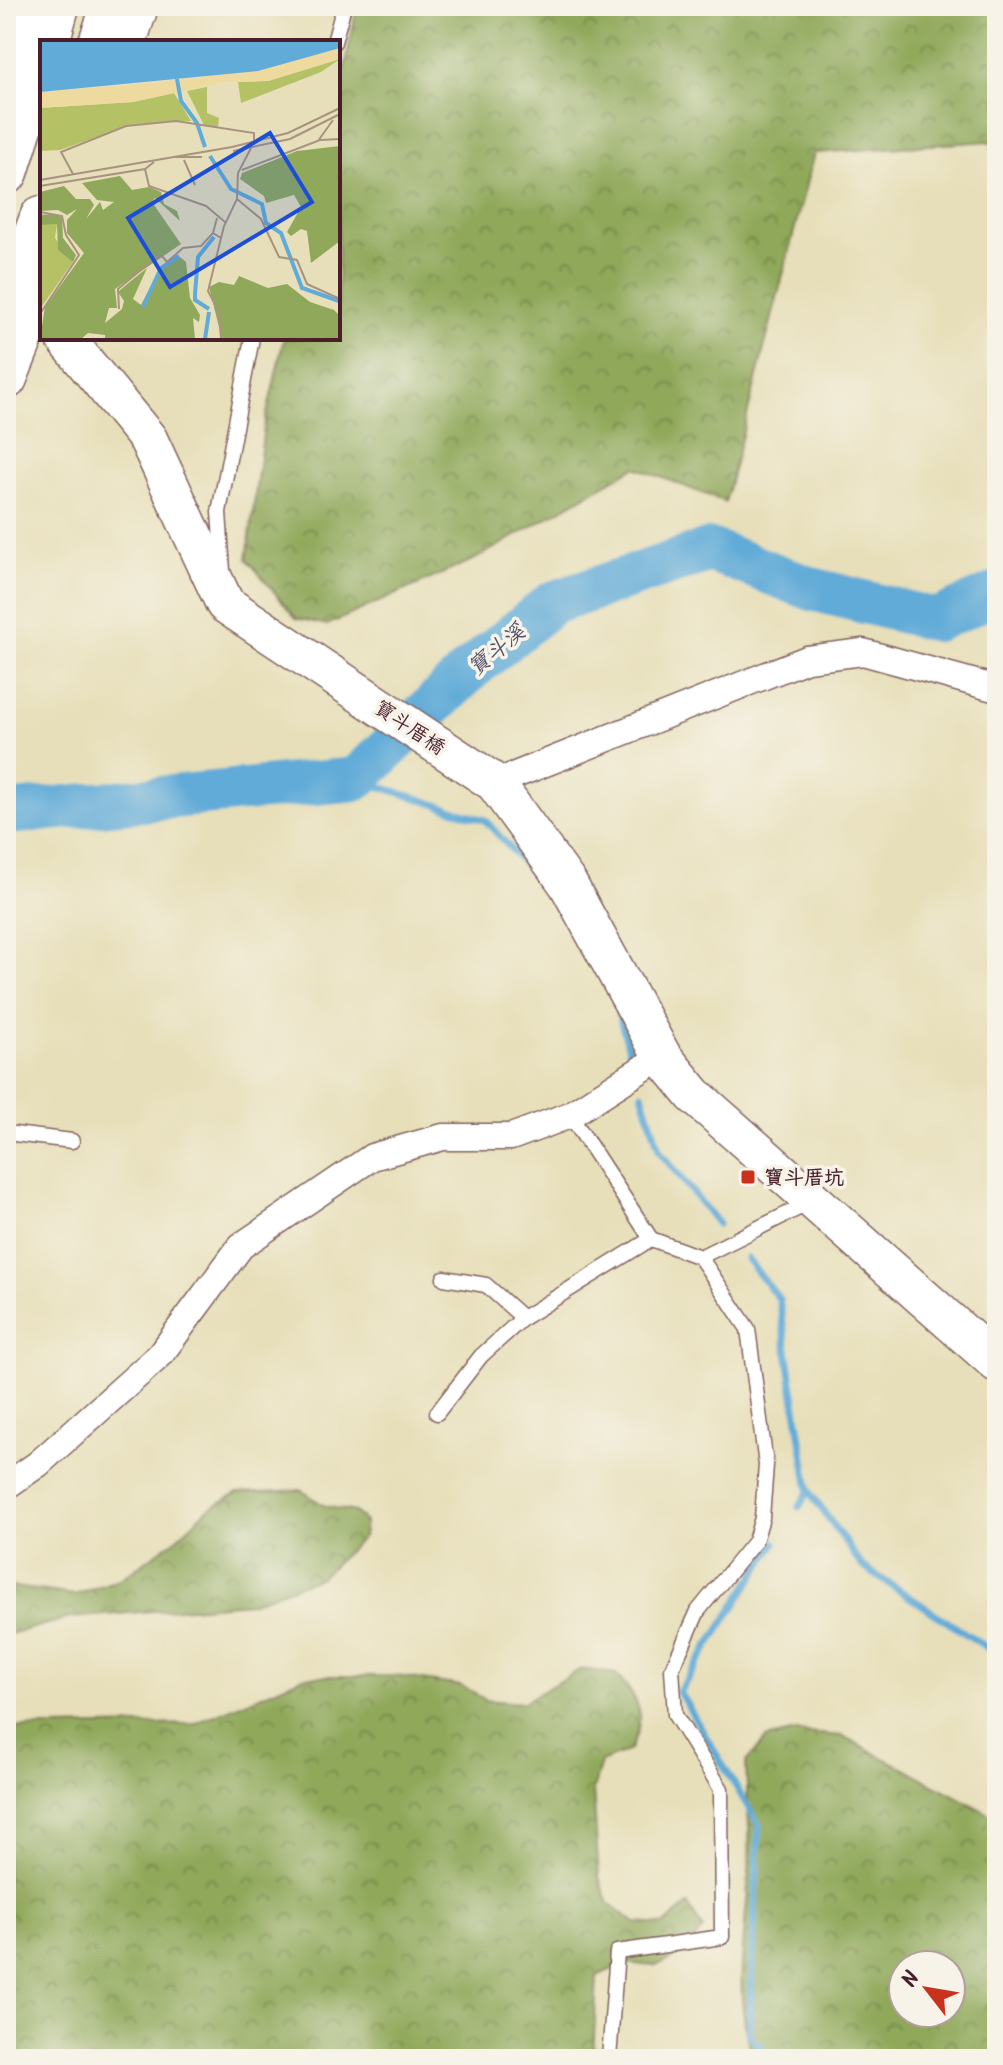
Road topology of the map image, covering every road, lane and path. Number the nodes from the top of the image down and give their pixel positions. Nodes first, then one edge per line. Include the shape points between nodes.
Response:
1 (36, 6) edge
2 (57, 6) edge
3 (114, 6) edge
4 (137, 6) edge
5 (344, 6) edge
6 (48, 40) edge
7 (102, 40) edge
8 (126, 40) edge
9 (335, 40) edge
10 (40, 64) edge
11 (6, 98) edge
12 (6, 172) edge
13 (40, 235) edge
14 (32, 304) edge
15 (67, 340) edge
16 (252, 340) edge
17 (6, 378) edge
18 (225, 604) junction
19 (997, 689) edge
20 (491, 781) junction
21 (662, 1056) junction
22 (570, 1115) junction
23 (6, 1133) edge
24 (72, 1141) dead end
25 (815, 1200) junction
26 (651, 1239) junction
27 (700, 1257) junction
28 (444, 1278) dead end
29 (523, 1318) junction
30 (997, 1363) edge
31 (437, 1413) dead end
32 (6, 1486) edge
33 (609, 2059) edge

1 - 11 main road
2 - 6 highway
3 - 7 highway
4 - 8 main road
5 - 9 lane
10 - 12 highway
13 - 14 highway
14 - 17 main road
15 - 18 street via 148,439
16 - 18 lane via 219,512
18 - 20 street, 寶斗厝橋
19 - 20 street via 863,652 807,659
20 - 21 street via 568,884
21 - 22 street
21 - 25 street via 694,1095
22 - 26 lane
22 - 32 street via 511,1137 443,1137 372,1157 241,1246 160,1355
23 - 24 lane
25 - 27 lane
25 - 30 street
26 - 27 lane
26 - 29 lane
27 - 33 lane via 748,1329 766,1465 755,1541 698,1611 672,1669 675,1715 721,1789 722,1937 617,1952
28 - 29 lane via 486,1285
29 - 31 lane via 481,1356

